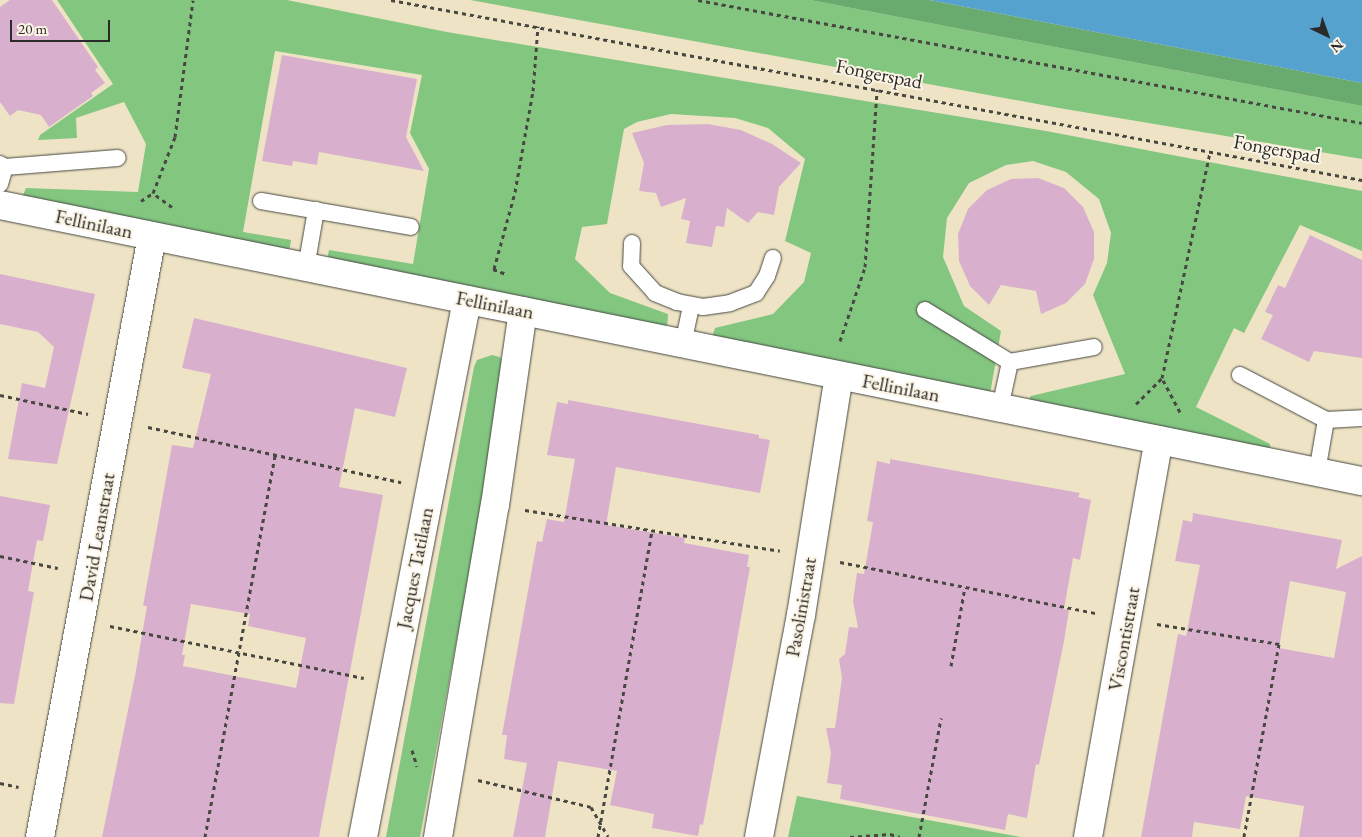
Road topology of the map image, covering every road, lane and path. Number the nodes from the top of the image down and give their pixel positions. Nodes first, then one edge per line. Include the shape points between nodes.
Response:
1 (193, 0) edge
2 (391, 0) edge
3 (698, 0) edge
4 (538, 26) junction
5 (877, 89) junction
6 (1362, 122) edge
7 (1210, 152) junction
8 (118, 158) dead end
9 (2, 166) edge
10 (1362, 180) edge
11 (0, 184) edge
12 (261, 201) dead end
13 (0, 205) edge
14 (316, 210) junction
15 (411, 226) dead end
16 (152, 236) junction
17 (185, 243) junction
18 (632, 243) dead end
19 (773, 258) dead end
20 (306, 268) junction
21 (494, 269) dead end
22 (466, 300) junction
23 (691, 305) junction
24 (925, 310) dead end
25 (523, 311) junction
26 (840, 341) dead end
27 (683, 344) junction
28 (1094, 347) dead end
29 (1010, 362) junction
30 (1240, 375) dead end
31 (839, 376) junction
32 (0, 395) edge
33 (1000, 408) junction
34 (1362, 418) edge
35 (117, 420) junction
36 (1326, 420) junction
37 (1159, 440) junction
38 (1187, 446) junction
39 (275, 455) junction
40 (1317, 472) junction
41 (1362, 482) edge
42 (430, 489) junction
43 (495, 505) junction
44 (652, 530) junction
45 (0, 556) edge
46 (810, 556) junction
47 (89, 574) junction
48 (965, 587) dead end
49 (951, 666) dead end
50 (941, 718) dead end
51 (40, 837) edge
52 (205, 837) edge
53 (363, 837) edge
54 (438, 837) edge
55 (598, 837) edge
56 (758, 837) edge
57 (850, 837) edge
58 (900, 837) edge
59 (919, 837) edge
60 (1088, 837) edge

1 - 17 path via 175,137 153,193 172,207
2 - 4 path, Fongerspad
3 - 6 path, Fongerspad
4 - 5 path, Fongerspad
4 - 21 path via 532,91 516,183
5 - 7 path, Fongerspad
5 - 26 path via 865,267
7 - 10 path, Fongerspad
7 - 38 path via 1162,378 1180,412
8 - 9 lane
9 - 11 lane
12 - 14 lane
13 - 16 street, Fellinilaan
14 - 15 lane
14 - 20 lane
16 - 17 street, Fellinilaan
16 - 35 street, David Leanstraat
17 - 20 street, Fellinilaan
18 - 23 lane via 631,266 655,293
19 - 23 lane via 756,293 730,303 703,307
20 - 22 street, Fellinilaan
22 - 25 street, Fellinilaan
22 - 42 street, Jacques Tatilaan
23 - 27 lane
24 - 29 lane
25 - 27 street, Fellinilaan
25 - 43 street
27 - 31 street, Fellinilaan
28 - 29 lane
29 - 33 lane
30 - 36 lane
31 - 33 street, Fellinilaan
31 - 46 street, Pasolinistraat
32 - 35 path
33 - 37 street, Fellinilaan
34 - 36 lane
35 - 39 path
35 - 47 street, David Leanstraat
36 - 40 lane
37 - 38 street, Fellinilaan
37 - 60 street, Viscontistraat
38 - 40 street, Fellinilaan
39 - 42 path
39 - 52 path
40 - 41 street, Fellinilaan
42 - 53 street, Jacques Tatilaan
43 - 44 path
43 - 54 street
44 - 46 path
44 - 55 path
45 - 47 path
46 - 56 street, Pasolinistraat
47 - 51 street, David Leanstraat
48 - 49 path
50 - 59 path
57 - 58 path

